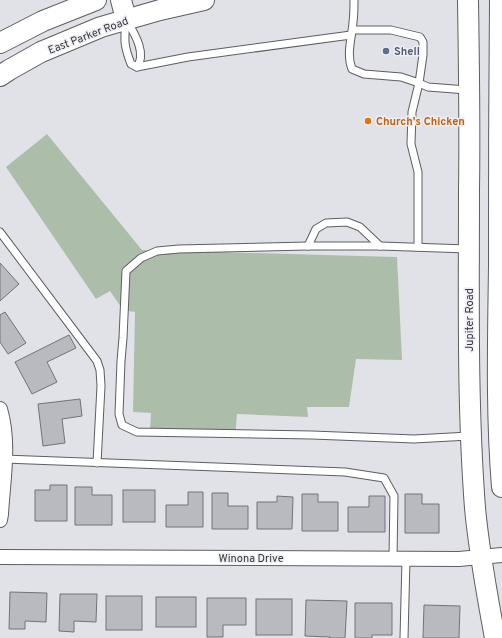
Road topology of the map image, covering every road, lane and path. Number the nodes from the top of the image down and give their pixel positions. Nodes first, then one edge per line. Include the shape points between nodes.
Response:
1 (96, 0) edge
2 (121, 0) edge
3 (204, 0) edge
4 (354, 0) edge
5 (468, 0) edge
6 (500, 0) edge
7 (126, 19) junction
8 (352, 32) junction
9 (0, 43) edge
10 (137, 67) junction
11 (0, 76) edge
12 (419, 83) junction
13 (469, 90) junction
14 (0, 232) edge
15 (308, 246) junction
16 (380, 246) junction
17 (418, 247) junction
18 (469, 249) junction
19 (499, 259) junction
20 (0, 409) edge
21 (471, 435) junction
22 (2, 459) edge
23 (97, 463) junction
24 (502, 487) edge
25 (0, 520) edge
26 (502, 555) edge
27 (0, 557) edge
28 (481, 557) junction
29 (400, 559) junction
30 (404, 638) edge
31 (495, 638) edge

1 - 9 main road via 43,21
2 - 7 main road
3 - 7 main road, East Parker Road
4 - 8 lane
5 - 13 main road, Jupiter Road
6 - 19 main road
7 - 10 lane via 138,40 140,55
7 - 10 lane via 125,46 131,64
7 - 11 main road, East Parker Road via 41,52
8 - 10 lane
8 - 12 lane via 349,62 352,69 364,74 401,77
8 - 12 lane via 391,30 420,37 423,42 423,55
12 - 13 lane via 428,87
12 - 17 lane via 412,112 411,144 418,172
13 - 18 main road, Jupiter Road
14 - 23 lane via 97,361 101,386
15 - 16 lane
15 - 16 lane via 316,229 326,223 347,222 360,227
15 - 21 lane via 157,251 141,258 126,271 119,407 122,425 137,432 414,439
16 - 17 lane
17 - 18 lane
18 - 19 main road
18 - 21 main road, Jupiter Road
19 - 24 main road via 498,358
20 - 22 street via 4,423
21 - 28 main road, Jupiter Road
22 - 23 lane
22 - 25 street
23 - 29 lane via 345,472 384,478 394,496
26 - 28 street, Winona Drive
27 - 29 street, Winona Drive
28 - 29 street, Winona Drive
28 - 31 main road, Jupiter Road
29 - 30 lane

